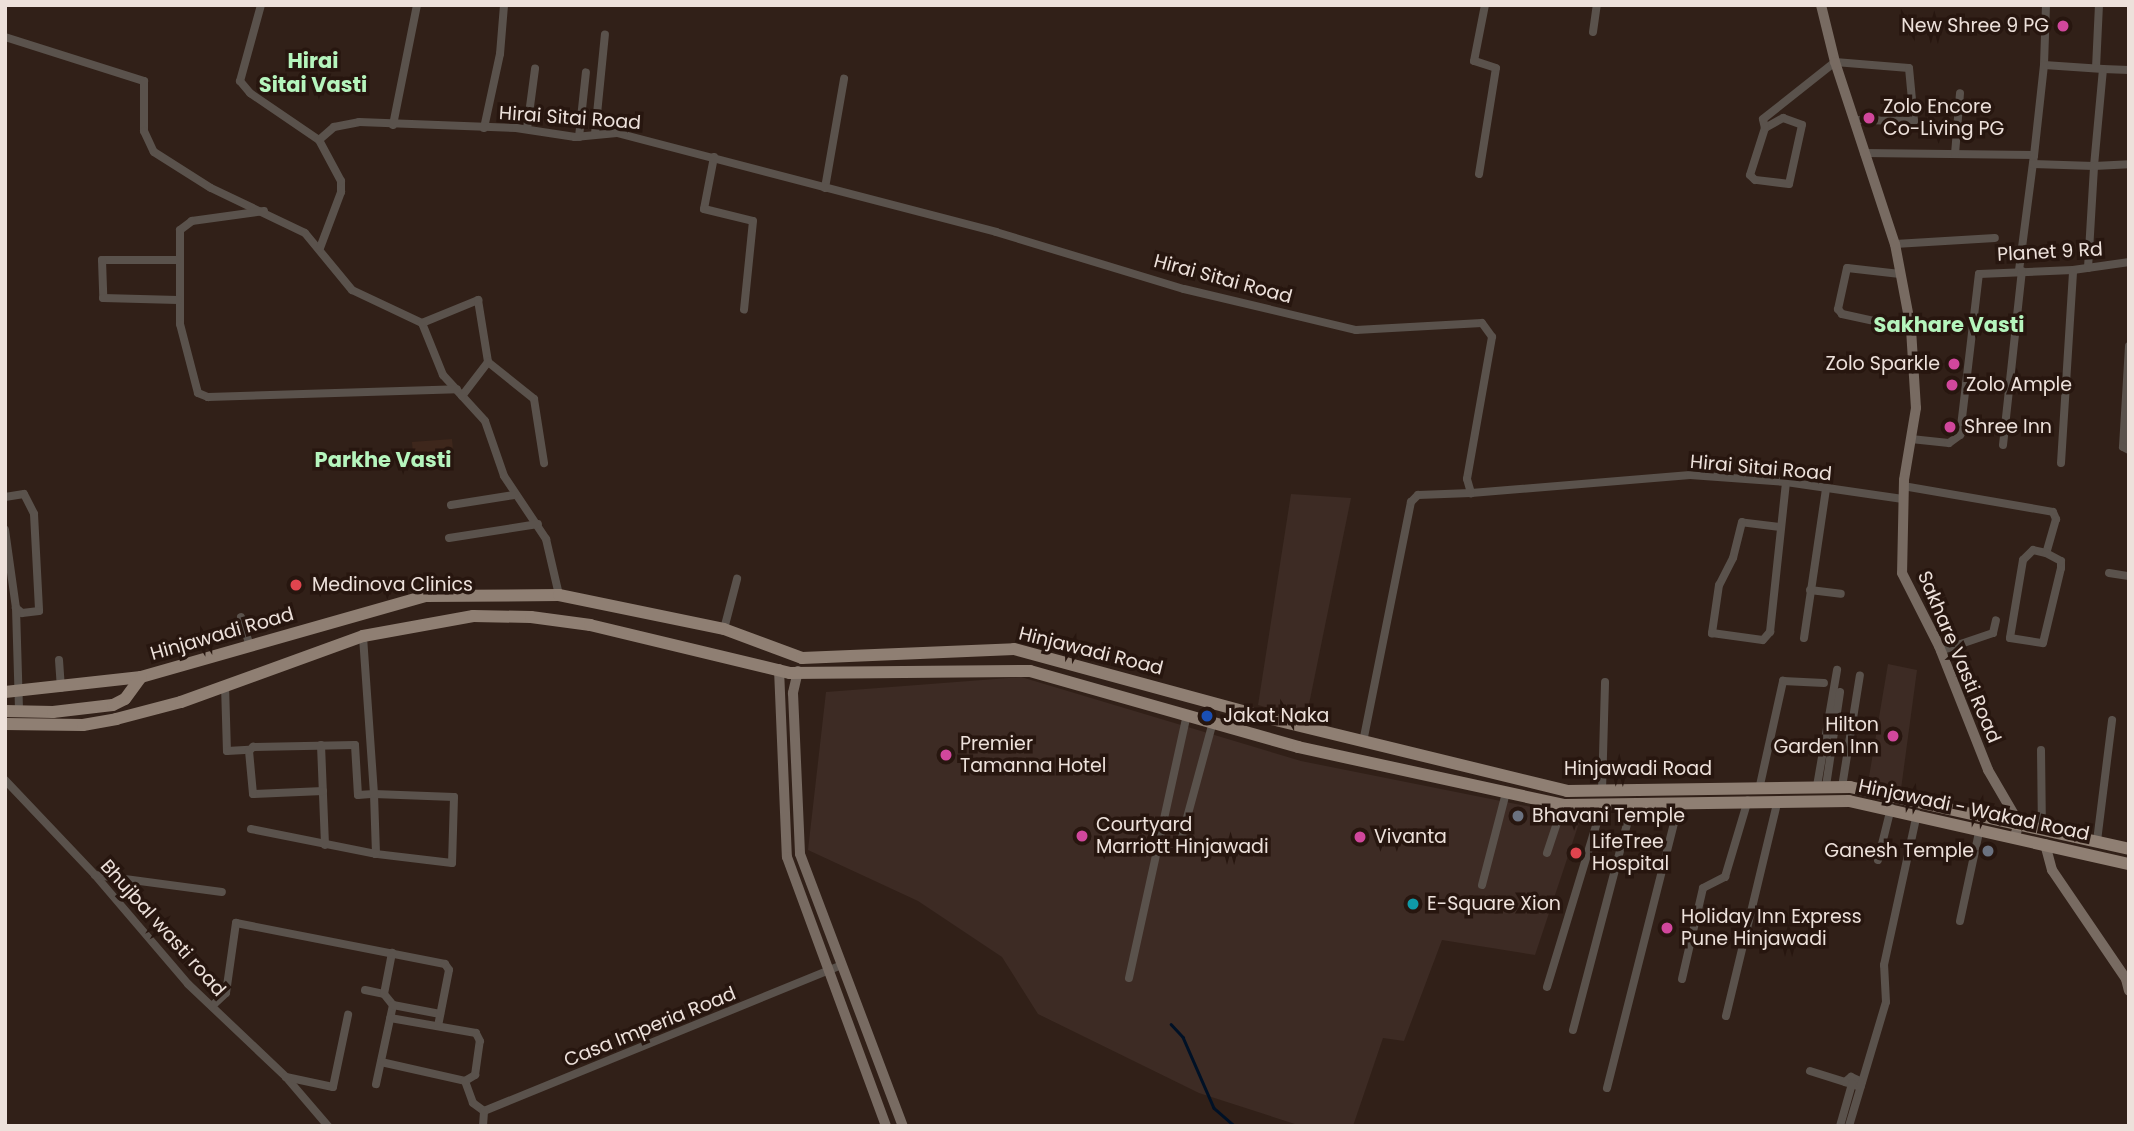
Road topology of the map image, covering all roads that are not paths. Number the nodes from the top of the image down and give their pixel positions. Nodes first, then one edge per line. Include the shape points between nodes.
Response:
1 (261, 5) edge
2 (417, 5) edge
3 (504, 5) edge
4 (1485, 5) edge
5 (1597, 5) edge
6 (1821, 5) edge
7 (2046, 5) edge
8 (2099, 5) edge
9 (1593, 32) dead end
10 (605, 34) dead end
11 (5, 37) edge
12 (1835, 62) junction
13 (2044, 65) junction
14 (535, 69) dead end
15 (2100, 69) junction
16 (2129, 70) edge
17 (586, 72) dead end
18 (844, 79) dead end
19 (1960, 93) dead end
20 (1854, 120) junction
21 (393, 125) junction
22 (484, 128) junction
23 (1765, 128) junction
24 (527, 129) junction
25 (595, 134) junction
26 (321, 137) junction
27 (579, 137) junction
28 (1864, 153) junction
29 (1955, 154) junction
30 (714, 157) junction
31 (2033, 160) junction
32 (2129, 164) edge
33 (2094, 166) junction
34 (1479, 174) dead end
35 (825, 188) junction
36 (265, 211) junction
37 (1995, 239) dead end
38 (1895, 244) junction
39 (320, 248) junction
40 (177, 260) junction
41 (2129, 262) edge
42 (2088, 268) junction
43 (2073, 270) junction
44 (2020, 271) junction
45 (1900, 274) junction
46 (178, 300) junction
47 (744, 310) dead end
48 (422, 323) junction
49 (1911, 329) junction
50 (2129, 346) edge
51 (488, 362) junction
52 (459, 392) junction
53 (1911, 439) junction
54 (2003, 445) dead end
55 (2129, 450) edge
56 (544, 463) dead end
57 (2061, 463) dead end
58 (1786, 482) junction
59 (1903, 486) junction
60 (1826, 489) junction
61 (1471, 494) junction
62 (514, 495) junction
63 (5, 497) edge
64 (1903, 499) junction
65 (452, 505) dead end
66 (538, 524) junction
67 (1780, 527) junction
68 (5, 530) edge
69 (449, 538) dead end
70 (2046, 553) junction
71 (2109, 573) dead end
72 (2129, 576) edge
73 (737, 579) dead end
74 (1810, 590) junction
75 (472, 593) junction
76 (1841, 594) dead end
77 (559, 595) junction
78 (16, 608) junction
79 (473, 616) junction
80 (241, 617) dead end
81 (1996, 620) dead end
82 (724, 629) junction
83 (363, 636) junction
84 (1804, 638) dead end
85 (250, 647) junction
86 (1940, 651) junction
87 (783, 653) junction
88 (59, 660) dead end
89 (800, 664) junction
90 (779, 669) junction
91 (1837, 670) dead end
92 (1860, 675) dead end
93 (141, 677) junction
94 (1605, 682) dead end
95 (1824, 683) dead end
96 (225, 685) junction
97 (61, 688) junction
98 (5, 692) edge
99 (20, 692) junction
100 (1840, 692) dead end
101 (5, 711) edge
102 (19, 712) junction
103 (1187, 714) junction
104 (2112, 720) dead end
105 (1213, 722) junction
106 (5, 724) edge
107 (1363, 742) junction
108 (321, 746) junction
109 (249, 750) junction
110 (2041, 750) dead end
111 (5, 780) edge
112 (1760, 785) junction
113 (1821, 786) junction
114 (1842, 787) junction
115 (323, 791) junction
116 (1602, 791) junction
117 (1506, 793) junction
118 (374, 794) junction
119 (1748, 800) junction
120 (1778, 800) junction
121 (1679, 803) junction
122 (1563, 805) junction
123 (1632, 805) junction
124 (1602, 806) junction
125 (1891, 808) junction
126 (1917, 814) junction
127 (2019, 823) junction
128 (1980, 828) junction
129 (2042, 828) junction
130 (251, 829) dead end
131 (2015, 836) junction
132 (2097, 841) junction
133 (2045, 844) junction
134 (325, 845) junction
135 (1179, 847) dead end
136 (2129, 849) edge
137 (1547, 853) dead end
138 (376, 854) junction
139 (1878, 860) dead end
140 (2129, 864) edge
141 (95, 875) junction
142 (1482, 885) dead end
143 (222, 892) dead end
144 (1961, 920) dead end
145 (392, 953) junction
146 (841, 965) junction
147 (827, 971) junction
148 (1129, 978) dead end
149 (1682, 979) dead end
150 (1546, 987) dead end
151 (365, 990) dead end
152 (2129, 991) edge
153 (384, 994) junction
154 (212, 1006) junction
155 (393, 1006) junction
156 (440, 1014) junction
157 (348, 1015) dead end
158 (1726, 1016) dead end
159 (390, 1018) junction
160 (438, 1026) junction
161 (1573, 1030) dead end
162 (381, 1062) junction
163 (1810, 1071) dead end
164 (286, 1077) junction
165 (465, 1081) junction
166 (1848, 1083) junction
167 (376, 1084) dead end
168 (1862, 1084) junction
169 (1606, 1088) dead end
170 (484, 1111) junction
171 (328, 1126) edge
172 (483, 1126) edge
173 (887, 1126) edge
174 (904, 1126) edge
175 (1840, 1126) edge
176 (1849, 1126) edge

1 - 26 street via 240,81 250,93
2 - 21 street
3 - 22 street via 500,54
4 - 34 street via 1474,61 1496,68
5 - 9 street
6 - 12 street, Sakhare Vasti Road
7 - 13 street
8 - 15 street
10 - 25 street
11 - 36 street via 144,81 144,131 149,146 211,188
12 - 20 street, Sakhare Vasti Road
12 - 20 street via 1905,66 1912,72 1914,121
12 - 23 street via 1763,120
13 - 15 street
13 - 31 street
14 - 24 street
15 - 16 street
15 - 33 street
17 - 27 street
18 - 35 street
19 - 29 street
20 - 28 street, Sakhare Vasti Road
21 - 22 street, Hirai Sitai Road
21 - 26 street, Hirai Sitai Road via 359,122
22 - 24 street, Hirai Sitai Road
23 - 23 street via 1759,134 1750,175 1755,180 1789,184 1802,125 1783,118
24 - 27 street, Hirai Sitai Road
25 - 27 street, Hirai Sitai Road
25 - 30 street, Hirai Sitai Road via 639,136
26 - 39 street via 341,181 341,192
28 - 29 street
28 - 38 street, Sakhare Vasti Road
29 - 31 street
30 - 35 street, Hirai Sitai Road
30 - 47 street via 704,209 753,221
31 - 33 street
31 - 44 street
32 - 33 street
33 - 42 street
35 - 61 street, Hirai Sitai Road via 1009,236 1184,289 1356,330 1482,323 1492,337 1467,479
36 - 39 street via 305,233
36 - 40 street via 184,223
37 - 38 street
38 - 45 street, Sakhare Vasti Road
39 - 48 street via 352,290
40 - 46 street
40 - 46 street via 102,260 103,298
41 - 42 street, Planet 9 Rd
42 - 43 street, Planet 9 Rd
43 - 44 street, Planet 9 Rd
43 - 57 street
44 - 53 street, Planet 9 Rd via 1983,271 1976,277 1960,435 1949,443
44 - 54 street
45 - 49 street, Sakhare Vasti Road
45 - 49 street via 1847,268 1838,309 1842,314
46 - 52 street via 193,388 208,397
48 - 51 street via 478,300
48 - 52 street via 443,375
49 - 53 street, Sakhare Vasti Road via 1916,408
50 - 55 street via 2123,447
51 - 52 street
51 - 56 street via 534,399
52 - 62 street via 490,430
53 - 59 street, Sakhare Vasti Road
58 - 60 street, Hirai Sitai Road
58 - 61 street, Hirai Sitai Road via 1690,475
58 - 67 street
59 - 64 street, Sakhare Vasti Road
59 - 70 street via 2053,512 2056,519
60 - 64 street, Hirai Sitai Road
60 - 74 street
61 - 107 street via 1418,495 1411,502
62 - 65 street
62 - 66 street
63 - 78 street via 24,494 36,535 39,611 22,613
64 - 86 street, Sakhare Vasti Road via 1902,573
66 - 69 street
66 - 77 street
67 - 67 street via 1770,632 1763,640 1712,633 1719,585 1733,558 1742,522
68 - 78 street
70 - 70 street via 2061,561 2061,568 2043,643 2010,638 2023,560 2033,550
71 - 72 street
73 - 82 street
74 - 76 street
74 - 84 street
75 - 77 main road, Hinjawadi Road
75 - 79 main road
75 - 85 main road, Hinjawadi Road via 389,604
77 - 82 main road, Hinjawadi Road
78 - 99 street
79 - 83 main road
79 - 90 main road via 590,625
80 - 85 street
81 - 86 street via 1993,634
82 - 87 main road, Hinjawadi Road
83 - 96 main road
83 - 118 street
85 - 93 main road, Hinjawadi Road
86 - 127 street, Sakhare Vasti Road via 1988,770
87 - 89 main road, Hinjawadi Road via 793,651
87 - 90 main road
88 - 97 street
89 - 90 main road, Hinjawadi - Wakad Road
89 - 103 main road, Hinjawadi - Wakad Road via 1030,671
89 - 107 main road, Hinjawadi Road via 1014,649
89 - 146 street via 793,693 800,854
90 - 147 street via 787,857
91 - 113 street
92 - 114 street
93 - 97 main road
93 - 102 main road, Hinjawadi Road via 125,699 113,705
94 - 116 street
95 - 112 street via 1783,681
96 - 106 main road via 144,713 83,725
96 - 109 street via 227,751
97 - 99 main road
98 - 99 main road
99 - 102 street
100 - 113 street
101 - 102 main road, Hinjawadi Road
103 - 105 main road, Hinjawadi - Wakad Road
103 - 148 street
104 - 132 street
105 - 117 main road, Hinjawadi - Wakad Road via 1298,747
105 - 135 street
107 - 116 main road, Hinjawadi Road via 1548,787
108 - 109 street
108 - 115 street
108 - 118 street via 355,745 358,795
109 - 115 street via 253,794
110 - 129 street
111 - 141 street, Bhujbal wasti road
112 - 113 main road, Hinjawadi Road
112 - 116 main road, Hinjawadi Road
113 - 114 main road, Hinjawadi Road
114 - 127 main road, Hinjawadi Road via 1898,794
115 - 134 street
117 - 122 main road, Hinjawadi - Wakad Road
117 - 142 street
118 - 138 street
118 - 138 street via 450,796 456,801 452,863
119 - 120 main road, Hinjawadi - Wakad Road
119 - 121 main road, Hinjawadi - Wakad Road
119 - 149 street via 1725,877 1703,888
120 - 125 main road, Hinjawadi - Wakad Road
120 - 158 street
121 - 123 main road, Hinjawadi - Wakad Road
121 - 169 street
122 - 124 main road, Hinjawadi - Wakad Road
122 - 137 street
123 - 124 main road, Hinjawadi - Wakad Road
123 - 161 street
124 - 150 street
125 - 126 main road, Hinjawadi - Wakad Road
125 - 139 street
126 - 128 main road, Hinjawadi - Wakad Road
126 - 168 street via 1884,965 1886,1002
127 - 129 main road, Hinjawadi Road
127 - 131 street
128 - 131 main road, Hinjawadi - Wakad Road
128 - 144 street
129 - 132 main road, Hinjawadi Road
130 - 134 street
131 - 133 main road, Hinjawadi - Wakad Road
132 - 136 main road, Hinjawadi Road
133 - 140 main road, Hinjawadi - Wakad Road
133 - 152 street via 2052,870 2126,979
134 - 138 street
141 - 143 street
141 - 154 street, Bhujbal wasti road
145 - 153 street
145 - 154 street via 236,923 226,993
145 - 156 street via 446,964 449,970
146 - 147 street, Casa Imperia Road
146 - 174 street
147 - 170 street, Casa Imperia Road
147 - 173 street
151 - 153 street
153 - 155 street
154 - 164 street, Bhujbal wasti road
155 - 156 street
155 - 159 street
156 - 160 street
157 - 164 street via 333,1087
159 - 160 street
159 - 162 street
160 - 165 street via 479,1036 475,1075
162 - 165 street
162 - 167 street
163 - 166 street
164 - 171 street, Bhujbal wasti road
165 - 170 street via 473,1103
166 - 168 street
166 - 175 street
168 - 176 street
170 - 172 street

